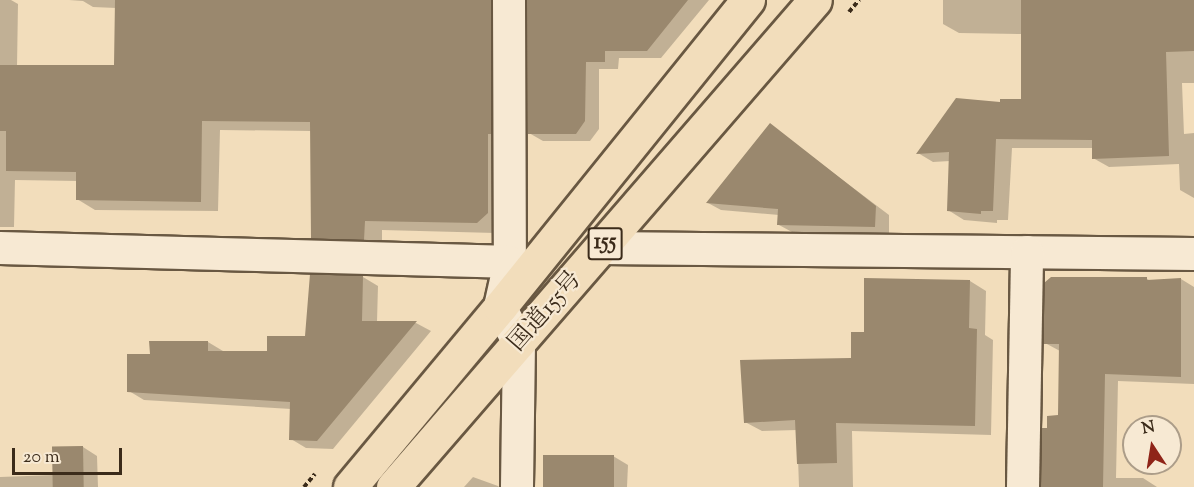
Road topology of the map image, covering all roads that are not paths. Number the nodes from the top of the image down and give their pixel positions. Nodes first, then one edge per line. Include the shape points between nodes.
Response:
1 (509, 0) edge
2 (748, 0) edge
3 (815, 0) edge
4 (0, 248) edge
5 (602, 248) junction
6 (1027, 252) junction
7 (1194, 254) edge
8 (510, 262) junction
9 (500, 307) junction
10 (519, 343) junction
11 (350, 487) edge
12 (393, 487) edge
13 (517, 487) edge
14 (1023, 487) edge

1 - 8 street
2 - 9 highway, 国道155号 / 155
3 - 5 highway, 国道155号 / 155
4 - 8 street
5 - 6 street
5 - 10 highway, 国道155号 / 155
6 - 7 street
6 - 14 street
8 - 9 street
9 - 10 street
9 - 11 highway, 国道155号 / 155
10 - 12 highway, 国道155号 / 155
10 - 13 street

